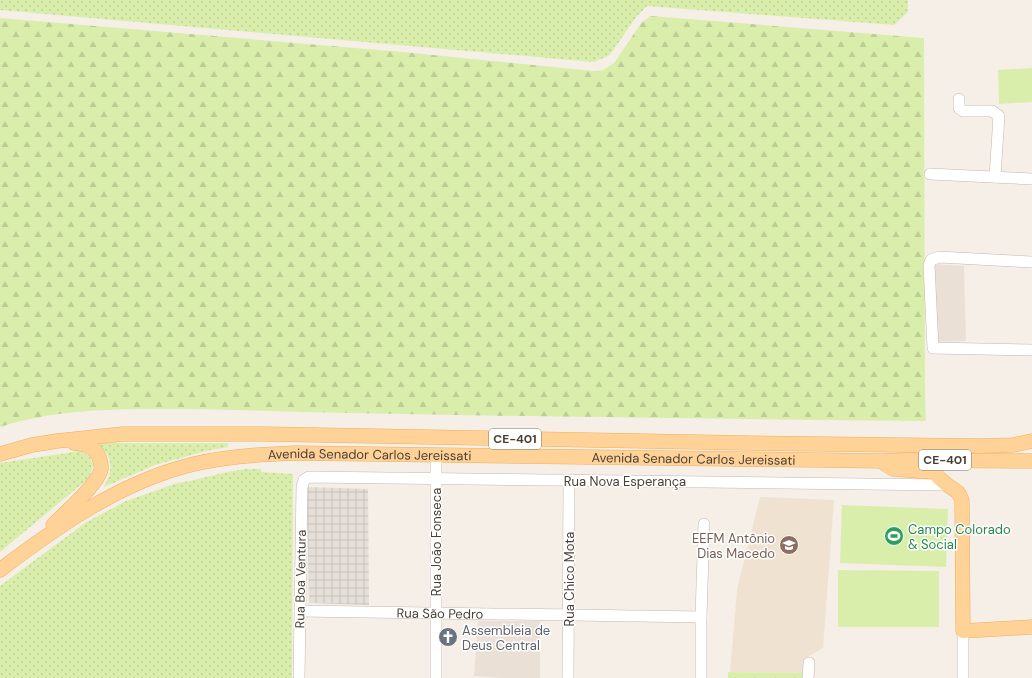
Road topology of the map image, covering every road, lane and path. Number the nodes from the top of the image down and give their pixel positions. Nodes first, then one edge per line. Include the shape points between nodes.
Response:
1 (959, 99) dead end
2 (930, 174) dead end
3 (995, 177) junction
4 (1032, 179) edge
5 (1032, 262) edge
6 (1032, 350) edge
7 (56, 441) junction
8 (1032, 441) edge
9 (0, 454) edge
10 (436, 455) junction
11 (883, 461) junction
12 (1032, 461) edge
13 (436, 479) junction
14 (304, 480) joint
15 (569, 481) junction
16 (946, 485) junction
17 (704, 524) dead end
18 (38, 541) junction
19 (0, 570) edge
20 (300, 611) junction
21 (437, 612) junction
22 (568, 615) junction
23 (701, 617) junction
24 (1032, 627) edge
25 (963, 631) junction
26 (809, 663) dead end
27 (299, 678) edge
28 (436, 678) edge
29 (568, 678) edge
30 (701, 678) edge
31 (808, 678) edge
32 (963, 678) edge

1 - 3 street via 959,108 963,111 992,111 999,116
2 - 3 street
3 - 4 street
5 - 6 street via 939,257 931,260 929,265 933,348
7 - 8 main road, Avenida Senador Carlos Jereissati / CE-401 via 123,434 263,434 981,446 1013,445
7 - 9 main road, Avenida Senador Carlos Jereissati / CE-401
7 - 18 main road via 85,444 93,448 101,462 101,470 94,484
10 - 11 main road, Avenida Senador Carlos Jereissati / CE-401
10 - 13 street, Rua João Fonseca
10 - 18 main road, Avenida Senador Carlos Jereissati / CE-401 via 270,454 238,456 194,464 131,487 93,506
11 - 12 main road, Avenida Senador Carlos Jereissati / CE-401
11 - 16 main road via 893,469 934,472
13 - 14 street, Rua Nova Esperança via 309,477
13 - 15 street, Rua Nova Esperança
13 - 21 street, Rua João Fonseca
14 - 20 street, Rua Boa Ventura
15 - 16 street, Rua Nova Esperança
15 - 22 street, Rua Chico Mota
16 - 25 main road via 958,491 962,501
17 - 23 street
18 - 19 main road, Avenida Senador Carlos Jereissati / CE-401
20 - 21 street, Rua São Pedro
20 - 27 street, Rua Boa Ventura
21 - 22 street, Rua São Pedro
21 - 28 street, Rua João Fonseca
22 - 23 street, Rua São Pedro
22 - 29 street, Rua Chico Mota
23 - 30 street
24 - 25 main road
25 - 32 street
26 - 31 street

